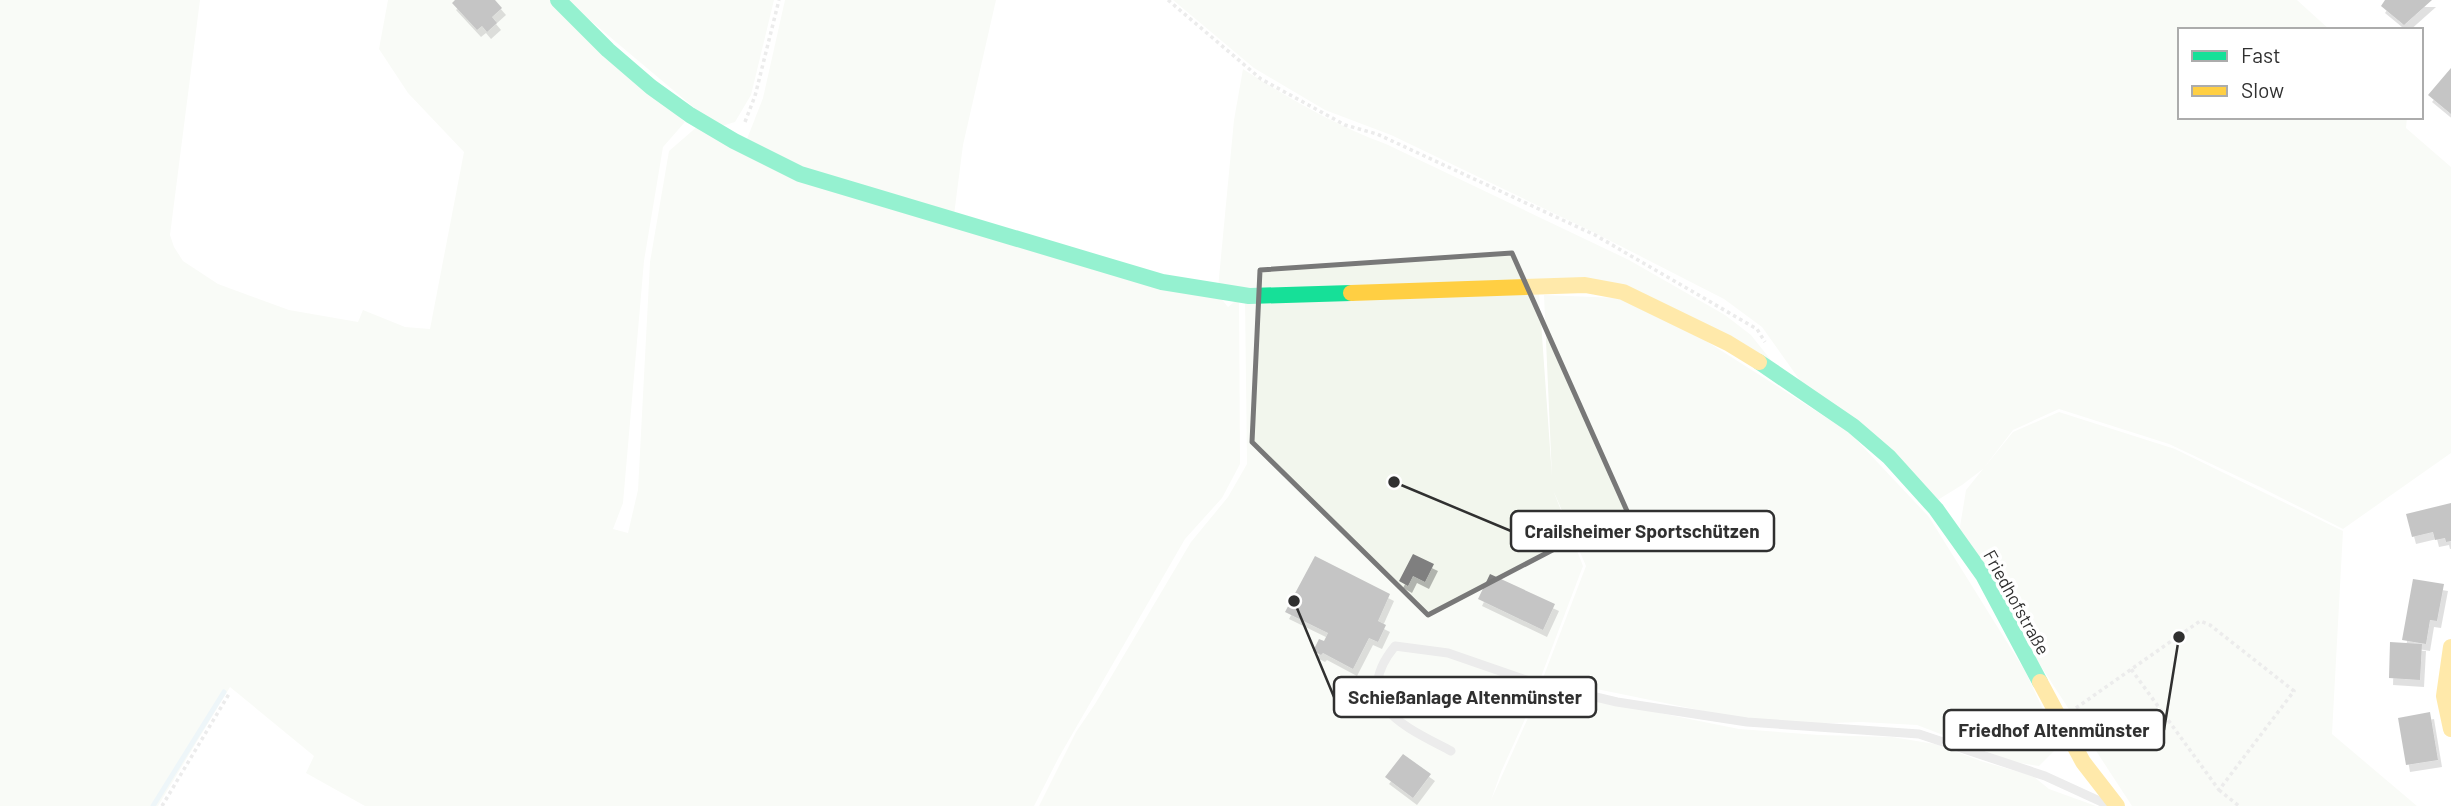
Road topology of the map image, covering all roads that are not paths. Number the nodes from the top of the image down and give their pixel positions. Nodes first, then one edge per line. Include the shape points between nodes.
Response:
1 (558, 0) edge
2 (2451, 647) edge
3 (2451, 729) edge
4 (1451, 751) dead end
5 (2109, 806) edge
6 (2117, 806) edge

1 - 6 street, Friedhofstraße via 651,87 734,141 800,174 1162,282 1249,296 1585,285 1623,292 1728,343 1853,426 1889,457 1936,509 1983,575 2083,762
2 - 3 street via 2444,696
4 - 5 lane via 1404,726 1379,700 1376,683 1395,646 1448,653 1532,682 1617,702 1747,722 1919,734 2045,776

